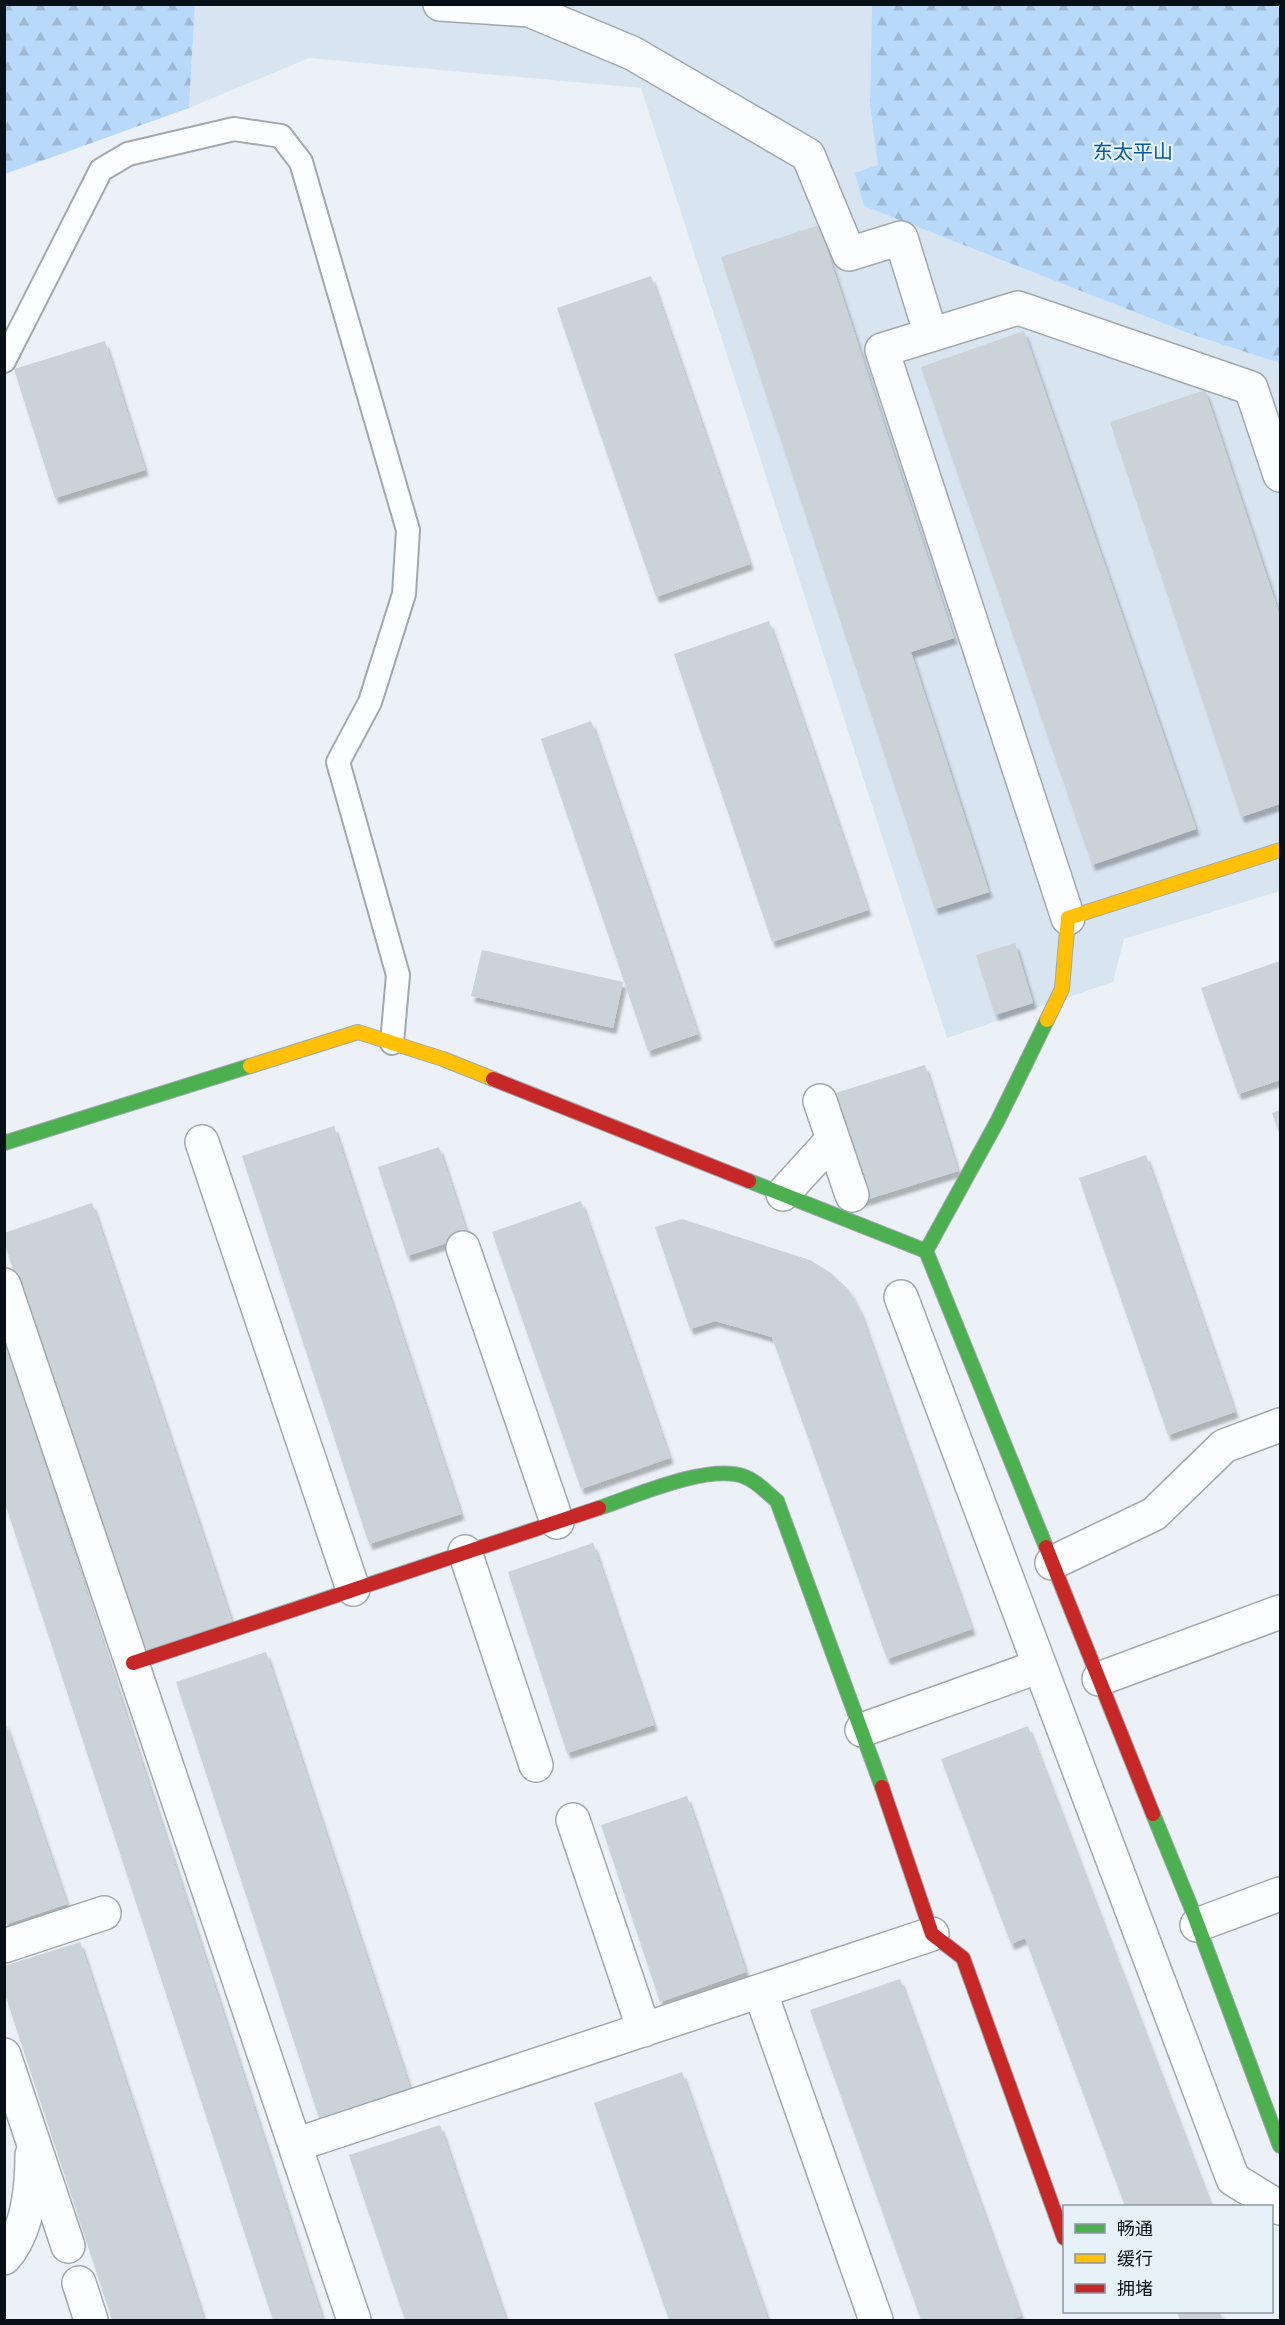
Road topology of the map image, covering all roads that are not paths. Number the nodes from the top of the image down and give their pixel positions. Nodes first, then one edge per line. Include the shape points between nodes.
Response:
1 (440, 4) edge
2 (931, 334) junction
3 (4, 361) edge
4 (1281, 475) edge
5 (1281, 850) edge
6 (1068, 918) junction
7 (392, 1042) junction
8 (820, 1101) dead end
9 (833, 1139) junction
10 (202, 1142) dead end
11 (4, 1143) edge
12 (783, 1194) junction
13 (852, 1195) dead end
14 (464, 1248) dead end
15 (927, 1251) junction
16 (4, 1285) edge
17 (901, 1297) dead end
18 (1281, 1425) edge
19 (557, 1521) junction
20 (465, 1552) junction
21 (1052, 1563) junction
22 (353, 1589) junction
23 (1281, 1612) edge
24 (133, 1663) junction
25 (1040, 1666) junction
26 (1099, 1679) junction
27 (862, 1730) junction
28 (536, 1765) dead end
29 (573, 1820) dead end
30 (1281, 1894) edge
31 (104, 1913) dead end
32 (1197, 1925) junction
33 (932, 1934) junction
34 (4, 1946) edge
35 (760, 1991) junction
36 (644, 2030) junction
37 (4, 2055) edge
38 (33, 2140) junction
39 (295, 2145) junction
40 (1281, 2146) edge
41 (1281, 2208) edge
42 (1063, 2233) edge
43 (68, 2246) dead end
44 (4, 2258) edge
45 (79, 2283) dead end
46 (92, 2320) edge
47 (354, 2320) edge
48 (876, 2320) edge

1 - 2 street via 529,10 632,52 808,155 849,254 901,238
2 - 4 street via 1018,308 1251,388
2 - 6 street via 882,350
3 - 7 lane via 101,170 128,154 234,129 281,136 301,162 408,530 404,594 370,702 338,762 398,975
5 - 6 street
6 - 15 street via 1062,989 998,1120
7 - 11 street via 358,1032
7 - 12 street
8 - 9 street
9 - 12 street
9 - 13 street
10 - 22 street
12 - 15 street
14 - 19 street
15 - 21 street
16 - 24 street
17 - 25 street
18 - 21 street via 1224,1446 1154,1514
19 - 20 street
19 - 27 street via 709,1473 730,1472 754,1481 777,1501
20 - 22 street
20 - 28 street
21 - 26 street
22 - 24 street
23 - 26 street
24 - 39 street
25 - 27 street
25 - 41 street via 1233,2179
26 - 32 street
27 - 33 street
29 - 36 street
30 - 32 street
31 - 34 street
32 - 40 street
33 - 35 street
33 - 42 street via 963,1958
35 - 36 street
35 - 48 street
36 - 39 street
37 - 38 street
38 - 43 street
38 - 44 street via 25,2218 11,2252
39 - 47 street
45 - 46 street

